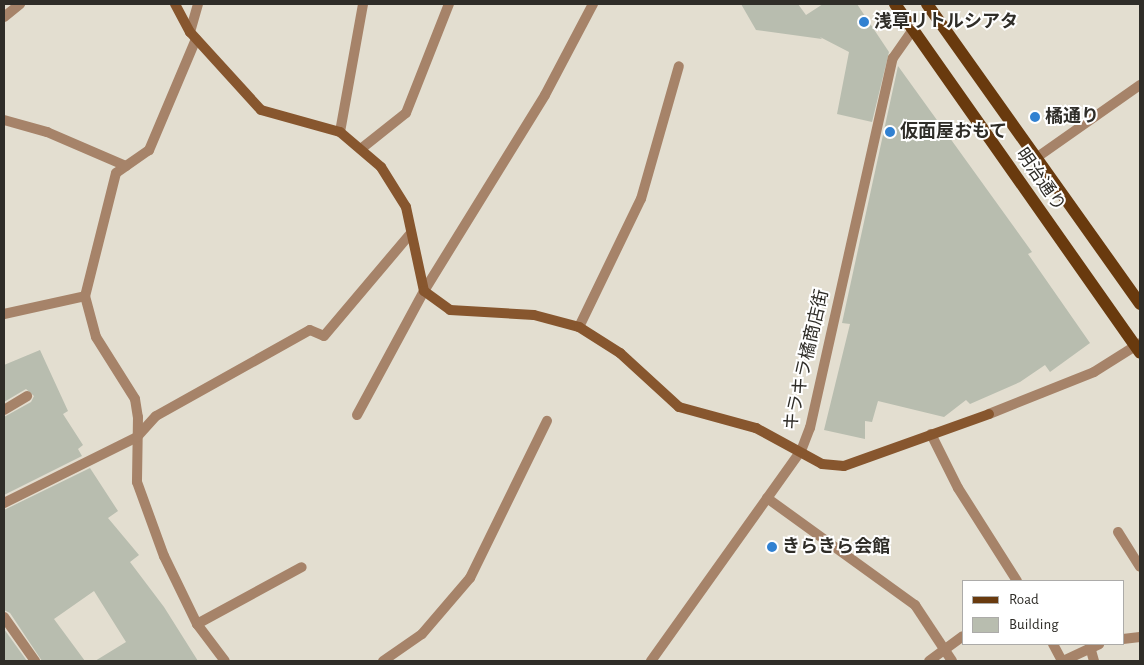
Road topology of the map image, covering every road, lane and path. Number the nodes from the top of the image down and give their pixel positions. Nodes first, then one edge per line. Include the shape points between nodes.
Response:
1 (20, 4) edge
2 (175, 4) edge
3 (198, 4) edge
4 (363, 4) edge
5 (449, 4) edge
6 (593, 4) edge
7 (895, 4) edge
8 (927, 4) edge
9 (4, 17) edge
10 (913, 29) junction
11 (193, 36) junction
12 (679, 66) dead end
13 (1140, 85) edge
14 (4, 120) edge
15 (340, 132) junction
16 (362, 148) junction
17 (1036, 158) junction
18 (126, 166) junction
19 (412, 233) junction
20 (424, 291) junction
21 (86, 296) junction
22 (1140, 304) edge
23 (4, 314) edge
24 (579, 327) junction
25 (1139, 347) edge
26 (27, 396) dead end
27 (4, 410) edge
28 (357, 416) dead end
29 (547, 421) dead end
30 (931, 434) junction
31 (137, 437) junction
32 (801, 451) junction
33 (767, 498) junction
34 (4, 503) edge
35 (1118, 532) dead end
36 (302, 567) dead end
37 (1140, 567) edge
38 (1016, 580) edge
39 (4, 617) edge
40 (197, 624) junction
41 (962, 637) edge
42 (1140, 637) edge
43 (1124, 639) edge
44 (1054, 645) edge
45 (1095, 645) edge
46 (944, 648) junction
47 (35, 661) edge
48 (225, 661) edge
49 (383, 661) edge
50 (651, 661) edge
51 (929, 661) edge
52 (952, 661) edge
53 (1063, 661) edge
54 (1094, 661) edge

1 - 9 street
2 - 11 street
3 - 11 street
4 - 15 street
5 - 16 street via 406,113
6 - 20 street via 545,95
7 - 10 main road, 明治通り
8 - 17 main road, 明治通り
10 - 25 main road, 明治通り
10 - 32 street, キラキラ橘商店街 via 893,58 812,418
11 - 15 street via 261,110
11 - 18 street via 149,150
12 - 24 street via 641,199
13 - 17 street
14 - 18 street via 47,132
15 - 16 street
16 - 19 street via 381,167 406,206
17 - 22 main road, 明治通り
18 - 21 street via 116,173
19 - 20 street
19 - 31 street via 324,336 310,330 156,416
20 - 24 street via 450,310 534,314
20 - 28 street
21 - 23 street
21 - 31 street via 96,337 135,399
24 - 32 street via 620,353 654,388 679,407 756,428
25 - 30 street via 1094,372
26 - 27 street
29 - 49 street via 470,578 422,634
30 - 32 street via 844,466 822,464
30 - 38 street via 958,488
31 - 34 street
31 - 40 street via 137,482 164,556
32 - 33 street, キラキラ橘商店街
33 - 46 street via 915,605
33 - 50 street, キラキラ橘商店街
35 - 37 street
36 - 40 street
39 - 47 street
40 - 48 street
41 - 46 street
42 - 43 street
44 - 53 street
45 - 53 street
45 - 54 street
46 - 51 street
46 - 52 street

